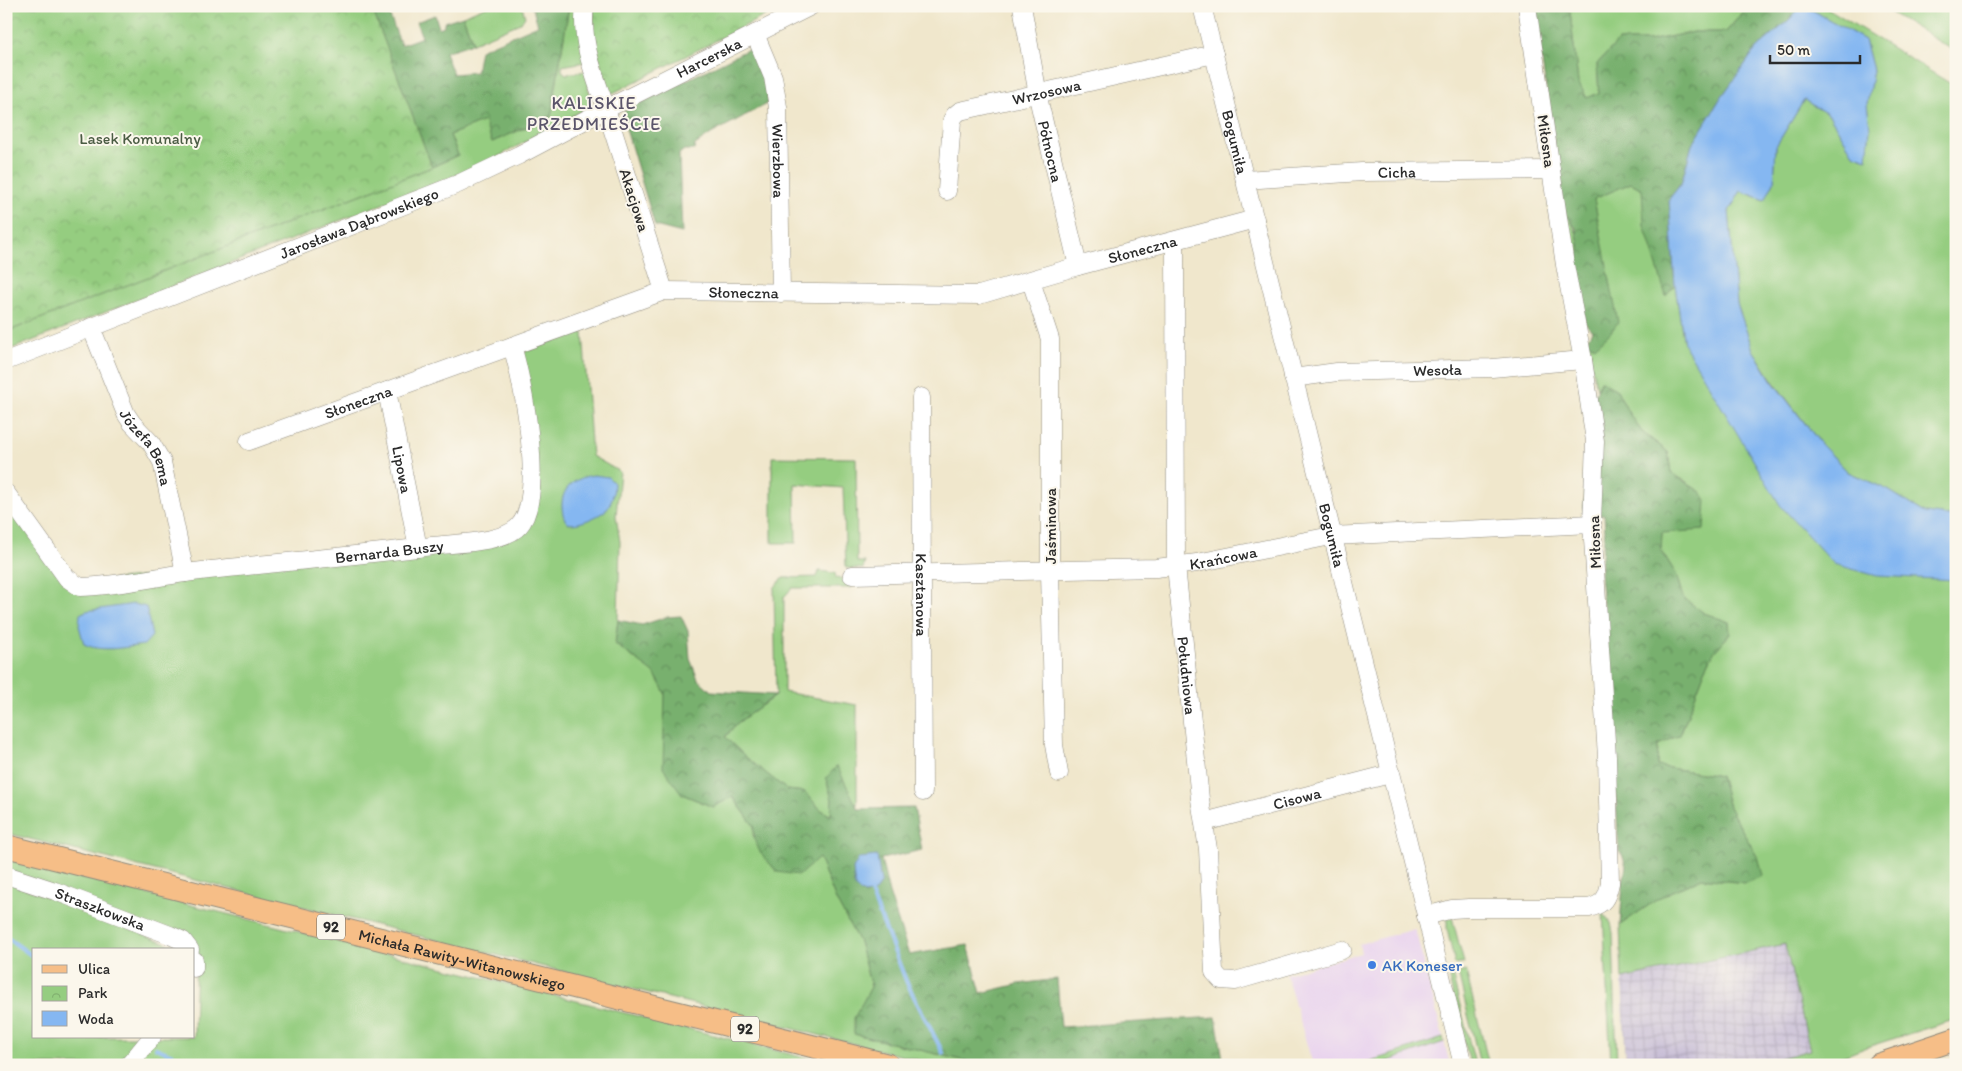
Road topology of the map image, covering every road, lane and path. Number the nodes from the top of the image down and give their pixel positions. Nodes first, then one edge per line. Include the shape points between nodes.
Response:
1 (585, 6) edge
2 (811, 6) edge
3 (1022, 6) edge
4 (1202, 6) edge
5 (1527, 6) edge
6 (755, 34) junction
7 (1214, 54) junction
8 (1038, 94) junction
9 (606, 109) junction
10 (1551, 170) junction
11 (1245, 180) junction
12 (947, 191) dead end
13 (1255, 219) junction
14 (1175, 241) junction
15 (1078, 266) junction
16 (1031, 281) junction
17 (664, 291) junction
18 (781, 293) junction
19 (91, 327) junction
20 (512, 346) junction
21 (1582, 360) junction
22 (6, 361) edge
23 (1293, 378) junction
24 (387, 391) junction
25 (921, 397) dead end
26 (249, 441) dead end
27 (6, 493) edge
28 (1592, 524) junction
29 (1331, 536) junction
30 (418, 548) junction
31 (1176, 566) junction
32 (1050, 570) junction
33 (185, 573) junction
34 (922, 574) junction
35 (852, 575) dead end
36 (1059, 773) dead end
37 (1390, 774) junction
38 (923, 792) dead end
39 (1204, 822) junction
40 (6, 846) edge
41 (6, 875) edge
42 (1426, 916) junction
43 (188, 948) edge
44 (1342, 950) dead end
45 (151, 1038) edge
46 (1956, 1038) edge
47 (1956, 1046) edge
48 (129, 1065) edge
49 (888, 1065) edge
50 (1463, 1065) edge
51 (1878, 1065) edge
52 (1912, 1065) edge

1 - 9 street via 584,36
2 - 6 street, Harcerska
3 - 8 street, Północna
4 - 7 street, Bogumiła
5 - 10 street, Miłosna
6 - 9 street, Harcerska
6 - 18 street, Wierzbowa via 773,77 778,107
7 - 8 street, Wrzosowa
7 - 11 street, Bogumiła
8 - 12 street, Wrzosowa via 955,115
8 - 15 street, Północna
9 - 17 street, Akacjowa
9 - 19 street, Jarosława Dąbrowskiego via 458,184
10 - 11 street, Cicha via 1362,172
10 - 21 street, Miłosna
11 - 13 street, Bogumiła
13 - 14 street, Słoneczna
13 - 23 street, Bogumiła
14 - 15 street, Słoneczna
14 - 31 street, Południowa
15 - 16 street, Słoneczna
16 - 18 street, Słoneczna via 979,295
16 - 32 street, Jaśminowa via 1050,339
17 - 18 street, Słoneczna
17 - 20 street, Słoneczna
19 - 22 street, Jarosława Dąbrowskiego
19 - 33 street, Józefa Bema via 126,414 151,443 162,462
20 - 24 street, Słoneczna
20 - 30 street, Bernarda Buszy via 521,381 533,469 532,496 525,517 514,530 500,536
21 - 23 street, Wesoła via 1492,368 1337,372
21 - 28 street, Miłosna via 1595,441
23 - 29 street, Bogumiła
24 - 26 street, Słoneczna
24 - 30 street, Lipowa
25 - 34 street, Kasztanowa
27 - 33 street, Bernarda Buszy via 66,578 75,585 90,587
28 - 29 street, Krańcowa
28 - 42 street, Miłosna via 1607,757 1610,867 1607,898 1600,905 1588,908 1469,908
29 - 31 street, Krańcowa
29 - 37 street, Bogumiła
30 - 33 street, Bernarda Buszy
31 - 32 street, Krańcowa
31 - 39 street, Południowa
32 - 34 street, Krańcowa
32 - 36 street, Jaśminowa via 1054,745
34 - 35 street, Krańcowa
34 - 38 street, Kasztanowa
37 - 39 street, Cisowa
37 - 42 street, Bogumiła
39 - 44 street, Południowa via 1216,976 1221,980 1235,981
40 - 49 main road, Michała Rawity-Witanowskiego / 92
41 - 43 street, Straszkowska via 170,935 183,941
42 - 50 street, Bogumiła
45 - 48 street
46 - 51 main road
47 - 52 main road

